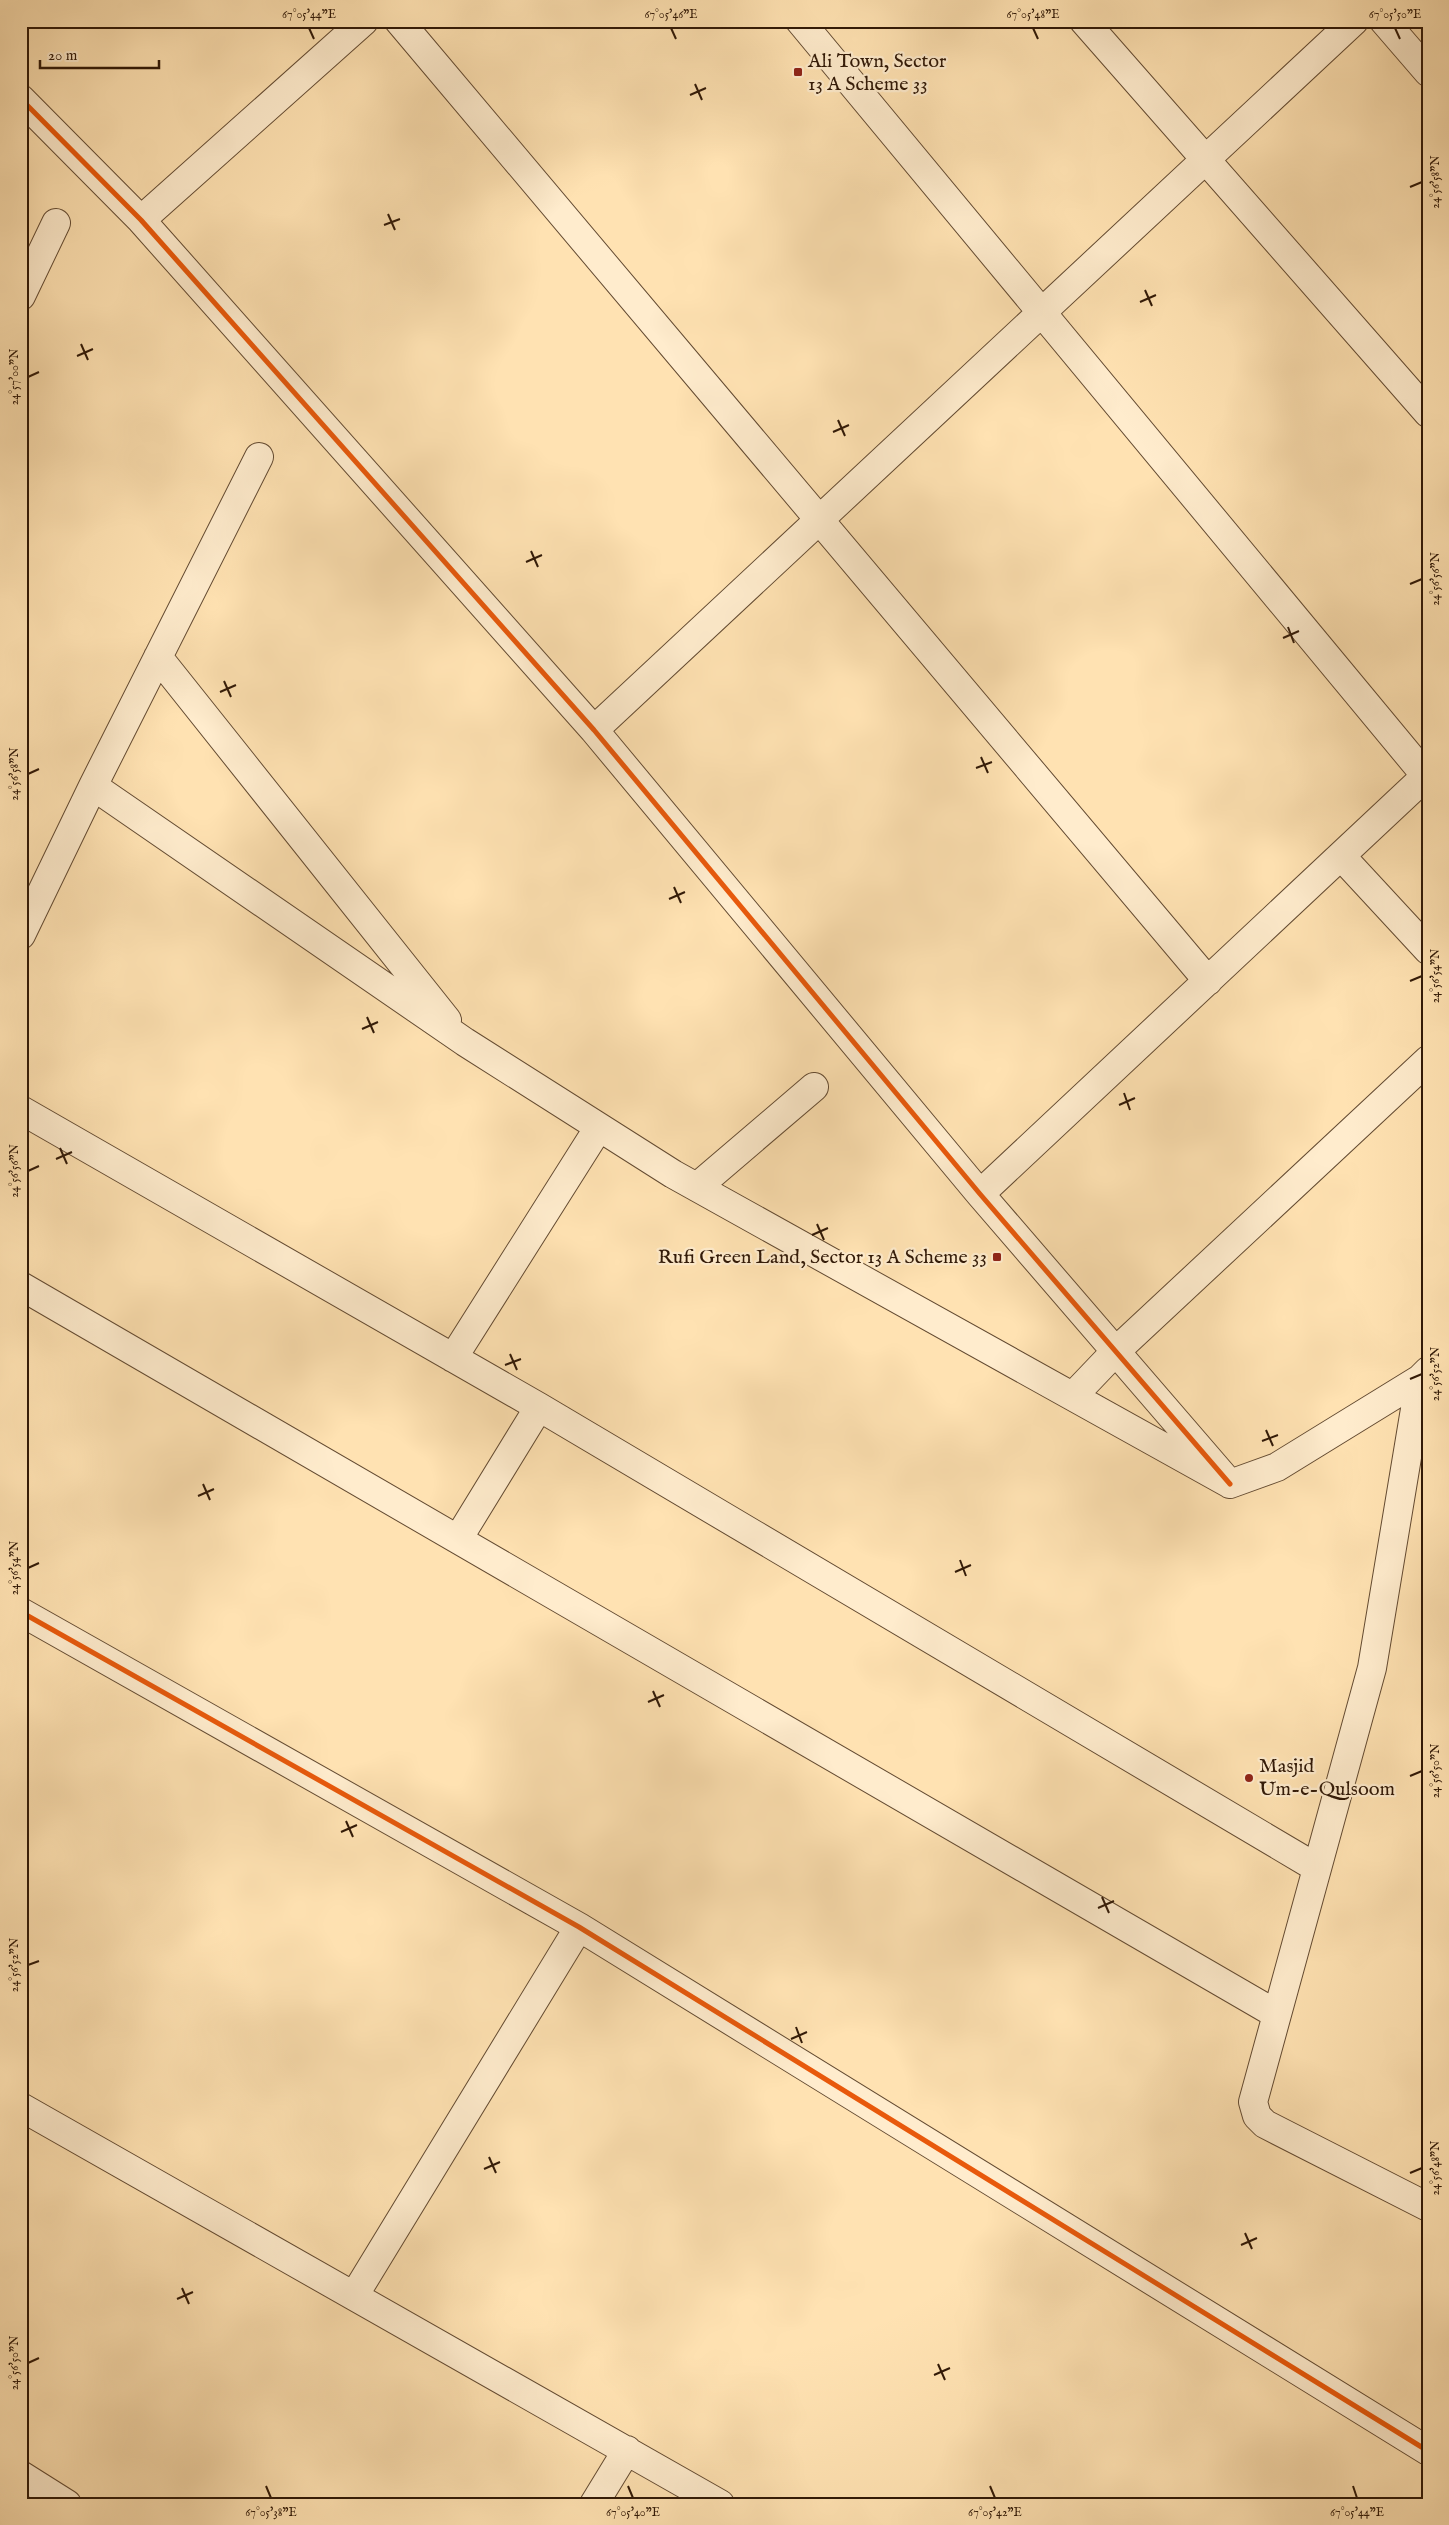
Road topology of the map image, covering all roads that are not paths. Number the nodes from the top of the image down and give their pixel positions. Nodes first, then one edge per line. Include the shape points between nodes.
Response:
1 (364, 21) edge
2 (399, 21) edge
3 (800, 21) edge
4 (1084, 21) edge
5 (1354, 21) edge
6 (1384, 21) edge
7 (1428, 72) edge
8 (21, 99) edge
9 (1206, 160) junction
10 (141, 220) junction
11 (56, 223) dead end
12 (21, 296) edge
13 (1042, 312) junction
14 (1428, 413) edge
15 (259, 457) dead end
16 (819, 520) junction
17 (158, 657) junction
18 (594, 730) junction
19 (1427, 775) edge
20 (93, 786) junction
21 (1341, 856) junction
22 (21, 935) edge
23 (1428, 950) edge
24 (1208, 981) junction
25 (465, 1042) junction
26 (1428, 1060) edge
27 (814, 1087) dead end
28 (21, 1110) edge
29 (599, 1127) junction
30 (697, 1187) junction
31 (980, 1194) junction
32 (21, 1286) edge
33 (1116, 1352) junction
34 (453, 1358) junction
35 (1424, 1375) edge
36 (1073, 1396) junction
37 (539, 1406) junction
38 (1230, 1484) junction
39 (458, 1538) junction
40 (21, 1612) edge
41 (1317, 1868) junction
42 (579, 1927) junction
43 (1276, 2014) junction
44 (21, 2107) edge
45 (1428, 2207) edge
46 (354, 2296) junction
47 (627, 2450) junction
48 (1428, 2450) edge
49 (21, 2475) edge
50 (67, 2504) edge
51 (594, 2504) edge
52 (720, 2504) edge

1 - 10 street
2 - 16 street
3 - 13 street
4 - 9 street
5 - 9 street
6 - 7 street
8 - 10 street
9 - 13 street
9 - 14 street
10 - 18 street
11 - 12 street
13 - 16 street
13 - 19 street
15 - 17 street
16 - 18 street
16 - 24 street
17 - 20 street
17 - 25 street
18 - 31 street
19 - 21 street
20 - 22 street
20 - 25 street
21 - 23 street
21 - 24 street
24 - 31 street
25 - 29 street
26 - 33 street
27 - 30 street
28 - 34 street
29 - 30 street
29 - 34 street
30 - 36 street
31 - 33 street
32 - 39 street
33 - 36 street
33 - 38 street
34 - 37 street
35 - 38 street via 1277,1467
35 - 41 street via 1372,1668
36 - 38 street
37 - 39 street
37 - 41 street
39 - 43 street
40 - 42 street
41 - 43 street
42 - 46 street
42 - 48 street
43 - 45 street via 1252,2102 1257,2116 1264,2124
44 - 46 street
46 - 47 street
47 - 51 street
47 - 52 street
49 - 50 street

